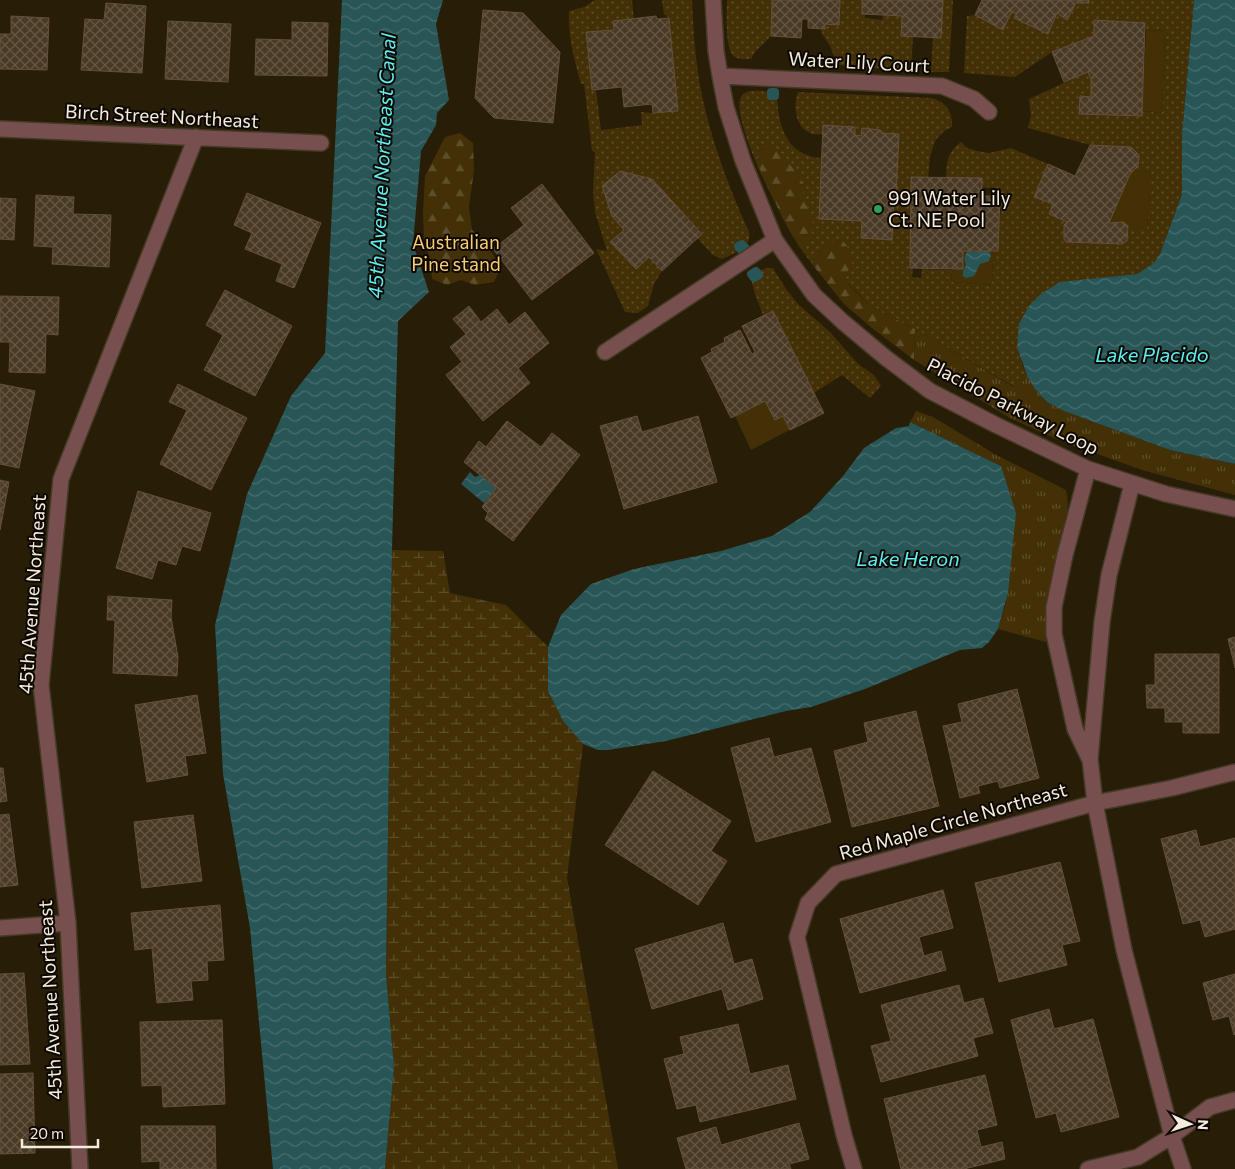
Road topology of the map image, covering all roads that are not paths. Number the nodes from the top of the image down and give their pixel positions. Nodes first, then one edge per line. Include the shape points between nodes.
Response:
1 (713, 0) edge
2 (720, 76) junction
3 (989, 112) dead end
4 (0, 128) edge
5 (196, 137) junction
6 (321, 143) dead end
7 (775, 240) junction
8 (605, 352) dead end
9 (1088, 468) junction
10 (1132, 484) junction
11 (1235, 509) edge
12 (1090, 759) junction
13 (1235, 772) edge
14 (1095, 803) junction
15 (68, 922) junction
16 (0, 928) edge
17 (1235, 1100) edge
18 (1172, 1136) junction
19 (80, 1169) edge
20 (854, 1169) edge
21 (1088, 1169) edge
22 (1184, 1169) edge

1 - 2 street, Placido Parkway Loop
2 - 3 street, Water Lily Court via 942,86 974,99
2 - 7 street, Placido Parkway Loop via 743,161
4 - 5 street, Birch Street Northeast
5 - 6 street, Birch Street Northeast
5 - 15 street, 45th Avenue Northeast via 61,480 41,684
7 - 8 street
7 - 9 street, Placido Parkway Loop via 814,295 842,322 930,391
9 - 10 street, Placido Parkway Loop
9 - 12 street via 1054,606 1054,634 1075,729
10 - 11 street, Placido Parkway Loop
10 - 12 street via 1109,575
12 - 14 street
13 - 14 street, Red Maple Circle Northeast
14 - 18 street via 1124,950
14 - 20 street, Red Maple Circle Northeast via 836,874 808,903 797,937
15 - 16 street
15 - 19 street, 45th Avenue Northeast
17 - 18 street via 1210,1107
18 - 21 street via 1138,1157
18 - 22 street

